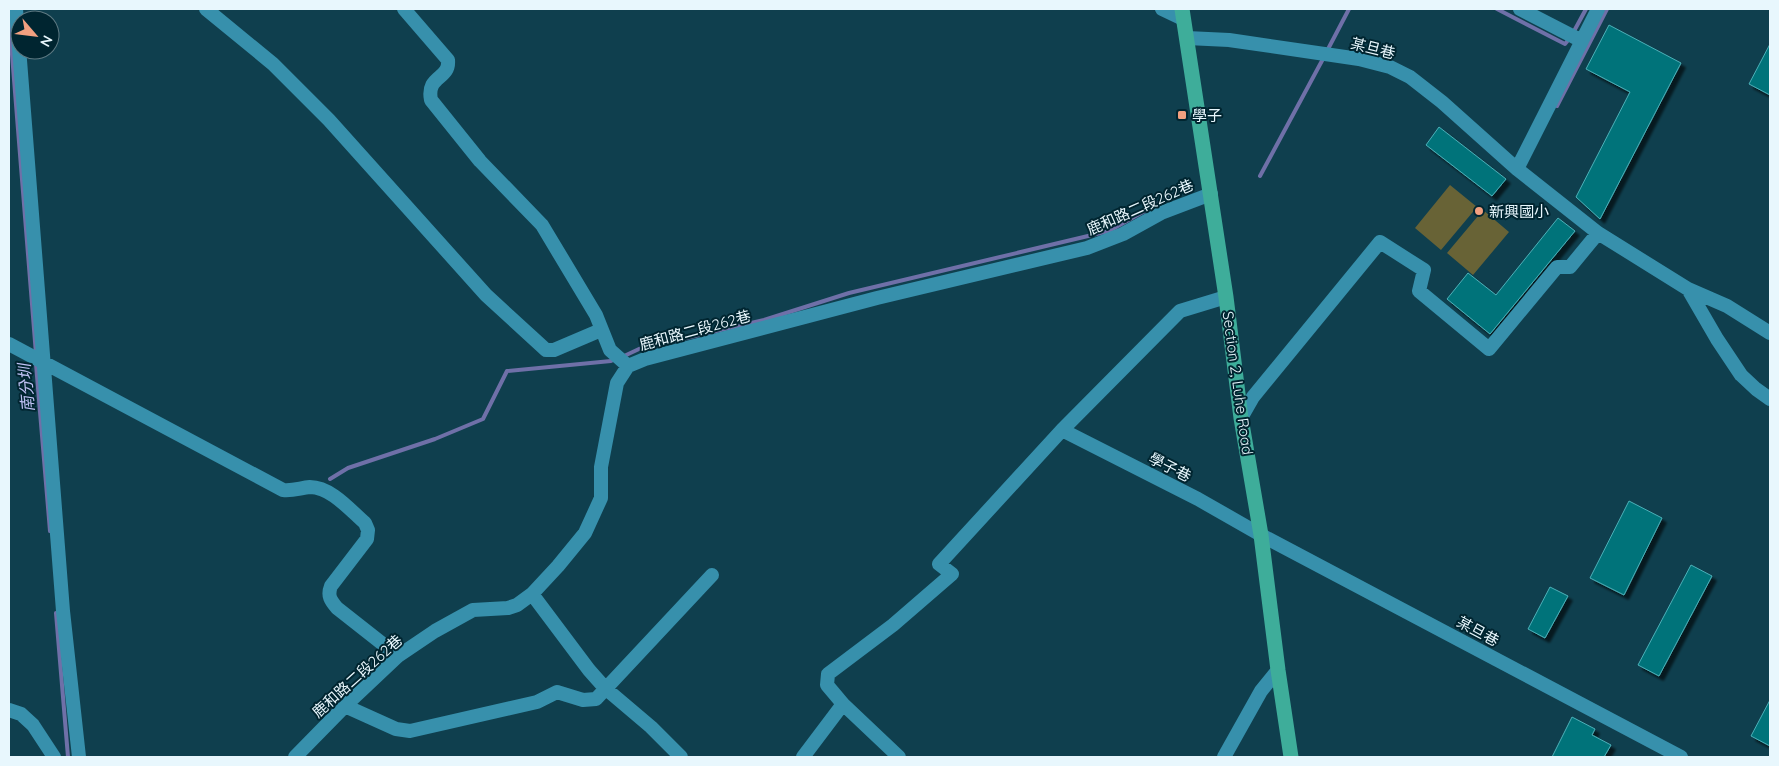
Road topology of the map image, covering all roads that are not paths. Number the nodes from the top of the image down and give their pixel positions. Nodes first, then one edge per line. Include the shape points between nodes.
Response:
1 (16, 9) edge
2 (206, 9) edge
3 (404, 9) edge
4 (1162, 9) edge
5 (1520, 9) edge
6 (1598, 9) edge
7 (1183, 14) edge
8 (1187, 38) junction
9 (1582, 41) junction
10 (1517, 169) junction
11 (1211, 194) junction
12 (1598, 233) junction
13 (1688, 289) junction
14 (1226, 297) junction
15 (601, 330) junction
16 (1770, 333) edge
17 (9, 344) edge
18 (44, 363) junction
19 (628, 366) junction
20 (1770, 398) edge
21 (1241, 418) junction
22 (1062, 430) junction
23 (1261, 535) junction
24 (712, 575) dead end
25 (532, 594) junction
26 (398, 656) junction
27 (1278, 670) junction
28 (605, 688) junction
29 (842, 704) junction
30 (345, 706) junction
31 (9, 710) edge
32 (54, 757) edge
33 (79, 757) edge
34 (295, 757) edge
35 (681, 757) edge
36 (802, 757) edge
37 (899, 757) edge
38 (1224, 757) edge
39 (1291, 757) edge
40 (1681, 757) edge

1 - 18 street
2 - 15 street via 273,64 329,120 486,295 546,350 554,350
3 - 15 street via 448,60 446,70 431,85 431,100 480,161 542,224 596,315
4 - 7 street
5 - 9 street
6 - 9 street
7 - 8 main road, Section 2, Luhe Road
8 - 10 street, 某旦巷 via 1229,40 1359,59 1390,67 1410,77 1442,102
8 - 11 main road, Section 2, Luhe Road
9 - 10 street
10 - 12 street, 某旦巷
11 - 14 main road, Section 2, Luhe Road
11 - 19 street, 鹿和路二段262巷 via 1161,213 1123,234 1087,248 877,298
12 - 13 street, 某旦巷
12 - 21 street via 1570,267 1557,267 1489,349 1419,291 1424,270 1380,242 1253,396
13 - 16 street, 某旦巷 via 1727,306
13 - 20 street via 1741,374
14 - 21 main road, Section 2, Luhe Road
14 - 22 street via 1180,311
15 - 19 street via 610,350
17 - 18 street
18 - 26 street via 283,490 310,487 329,492 365,523 368,530 367,539 331,586 328,592 330,600
18 - 33 street via 63,612
19 - 25 street, 鹿和路二段262巷 via 617,383 601,467 601,498 585,533
21 - 23 main road, Section 2, Luhe Road
22 - 23 street, 學子巷
22 - 29 street via 939,564 952,574 893,626 828,674 826,685
23 - 27 main road, Section 2, Luhe Road
23 - 40 street, 某旦巷
24 - 28 street
25 - 26 street, 鹿和路二段262巷 via 508,608 473,610
25 - 28 street
26 - 30 street, 鹿和路二段262巷
27 - 38 street via 1262,691
27 - 39 main road, Section 2, Luhe Road
28 - 30 street via 596,699 583,700 558,692 537,702 410,731 396,729
28 - 35 street
29 - 36 street
29 - 37 street
30 - 34 street, 鹿和路二段262巷
31 - 32 street via 21,714 33,725

